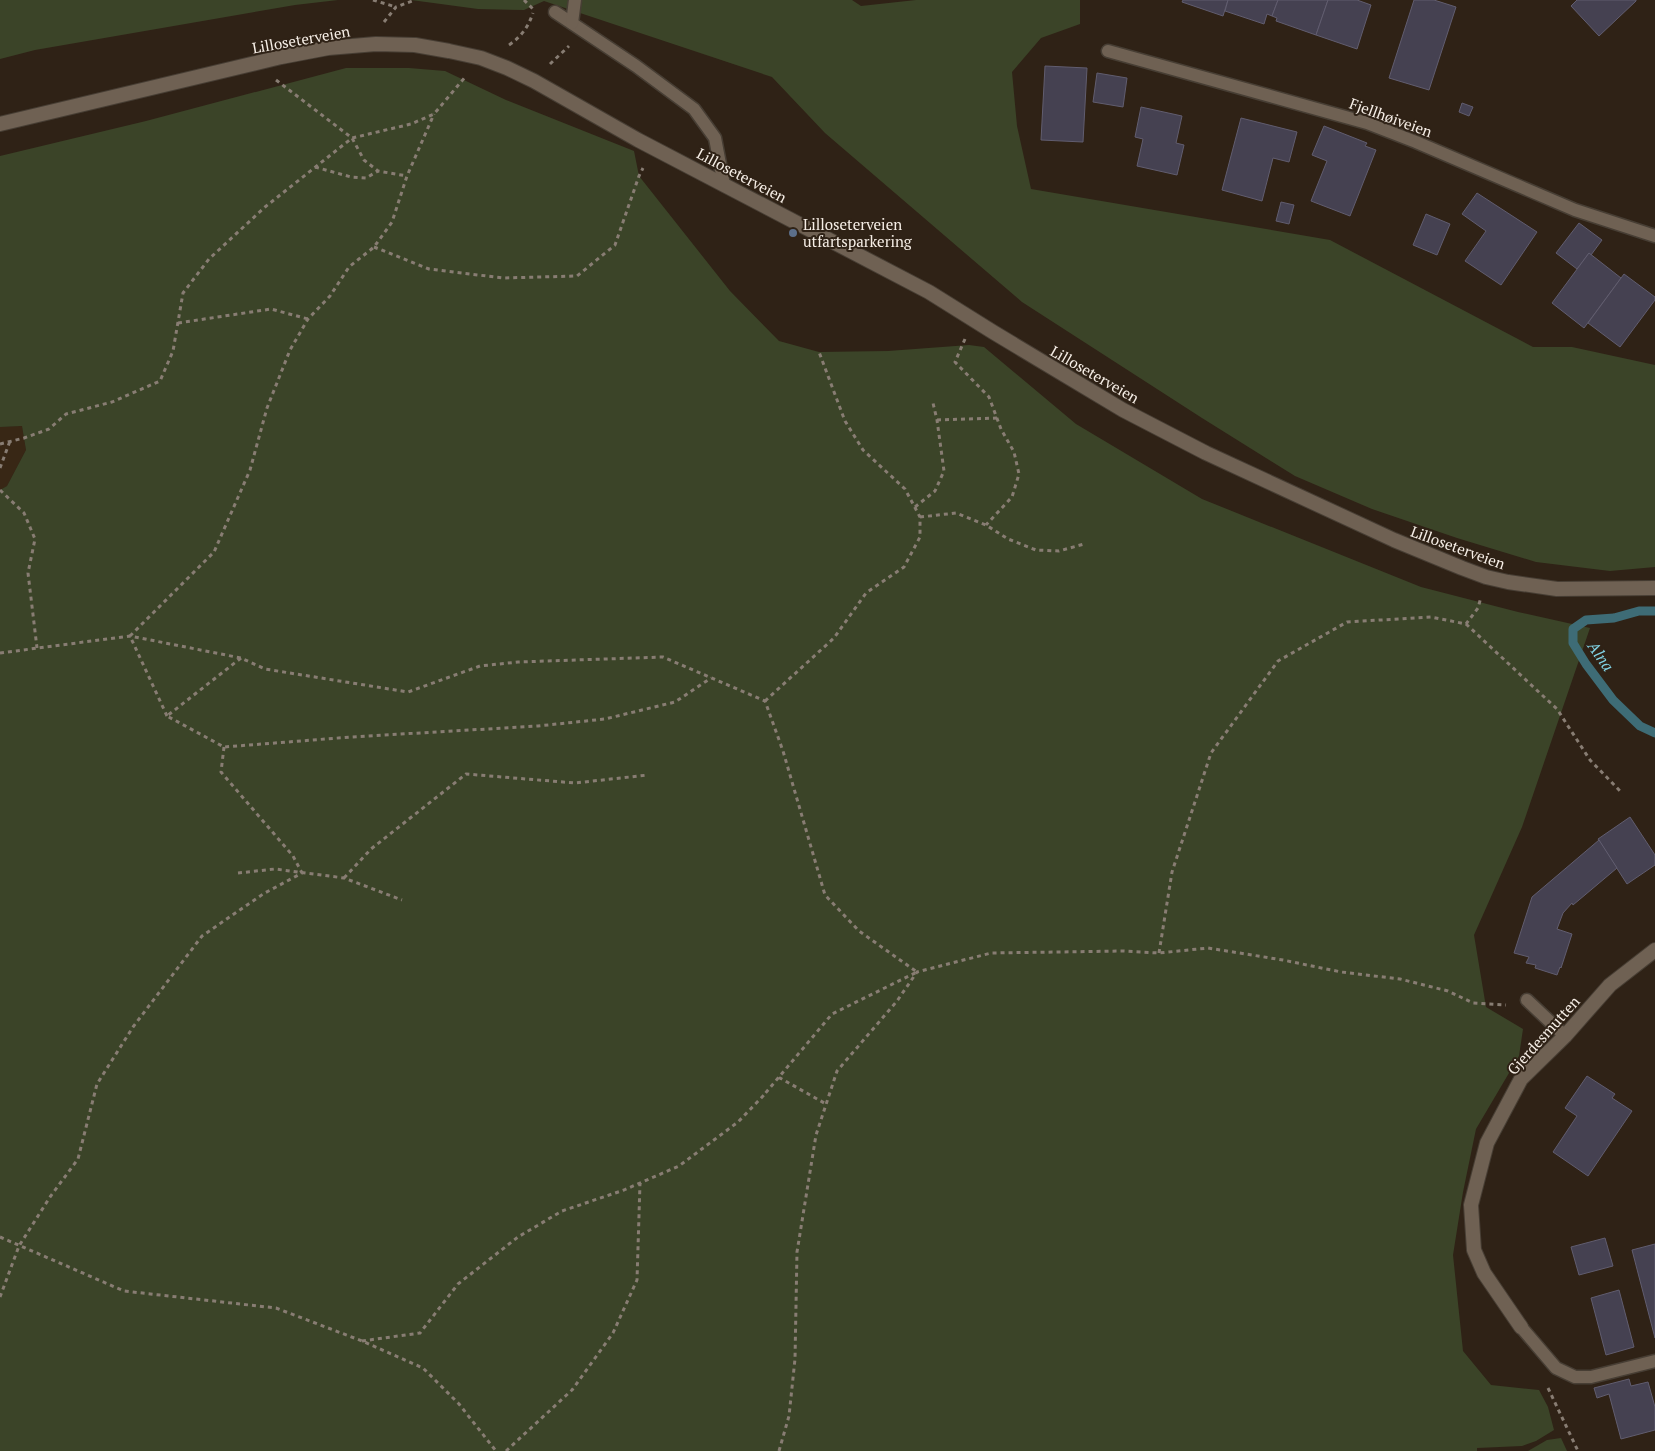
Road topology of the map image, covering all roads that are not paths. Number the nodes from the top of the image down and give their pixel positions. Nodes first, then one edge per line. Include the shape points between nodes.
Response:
1 (574, 0) edge
2 (555, 12) dead end
3 (572, 23) junction
4 (1108, 51) dead end
5 (0, 124) edge
6 (724, 184) junction
7 (1655, 236) edge
8 (1655, 588) edge
9 (1655, 950) edge
10 (1527, 1000) road end
11 (1565, 1036) junction
12 (1521, 1327) joint
13 (1655, 1361) edge

1 - 3 lane
2 - 3 lane
3 - 6 lane via 694,109 715,138
4 - 7 lane, Fjellhøiveien via 1367,123 1575,210
5 - 6 street, Lilloseterveien via 328,48 415,45 481,58 507,68
6 - 8 street, Lilloseterveien via 929,292 1116,405 1206,453 1377,533 1486,577 1508,582 1557,589
9 - 11 street, Gjerdesmutten via 1610,985
10 - 11 lane
11 - 12 street, Gjerdesmutten via 1521,1079 1487,1143 1471,1205 1474,1250 1484,1273
12 - 13 lane via 1556,1368 1575,1377 1591,1377

